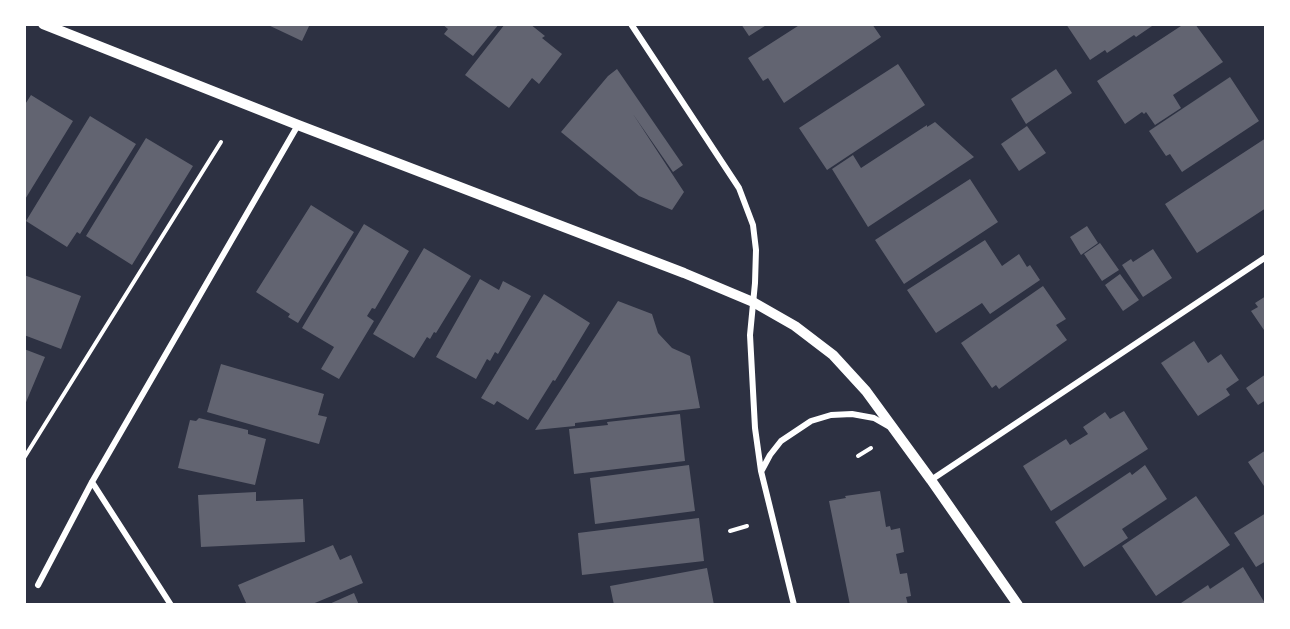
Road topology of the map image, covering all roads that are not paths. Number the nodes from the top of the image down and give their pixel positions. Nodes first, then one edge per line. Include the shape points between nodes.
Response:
1 (43, 24) edge
2 (632, 24) edge
3 (298, 125) junction
4 (1266, 257) edge
5 (753, 302) junction
6 (894, 429) junction
7 (761, 471) junction
8 (931, 480) junction
9 (92, 482) junction
10 (38, 585) dead end
11 (171, 605) edge
12 (794, 605) edge
13 (1017, 605) edge

1 - 3 street
2 - 5 street via 743,195 756,250
3 - 5 street
3 - 9 street
4 - 8 street
5 - 6 street via 795,326 833,356
5 - 7 street via 752,386
6 - 7 street via 874,418 852,414 821,418 781,441
6 - 8 street
7 - 12 street
8 - 13 street
9 - 10 street
9 - 11 street

